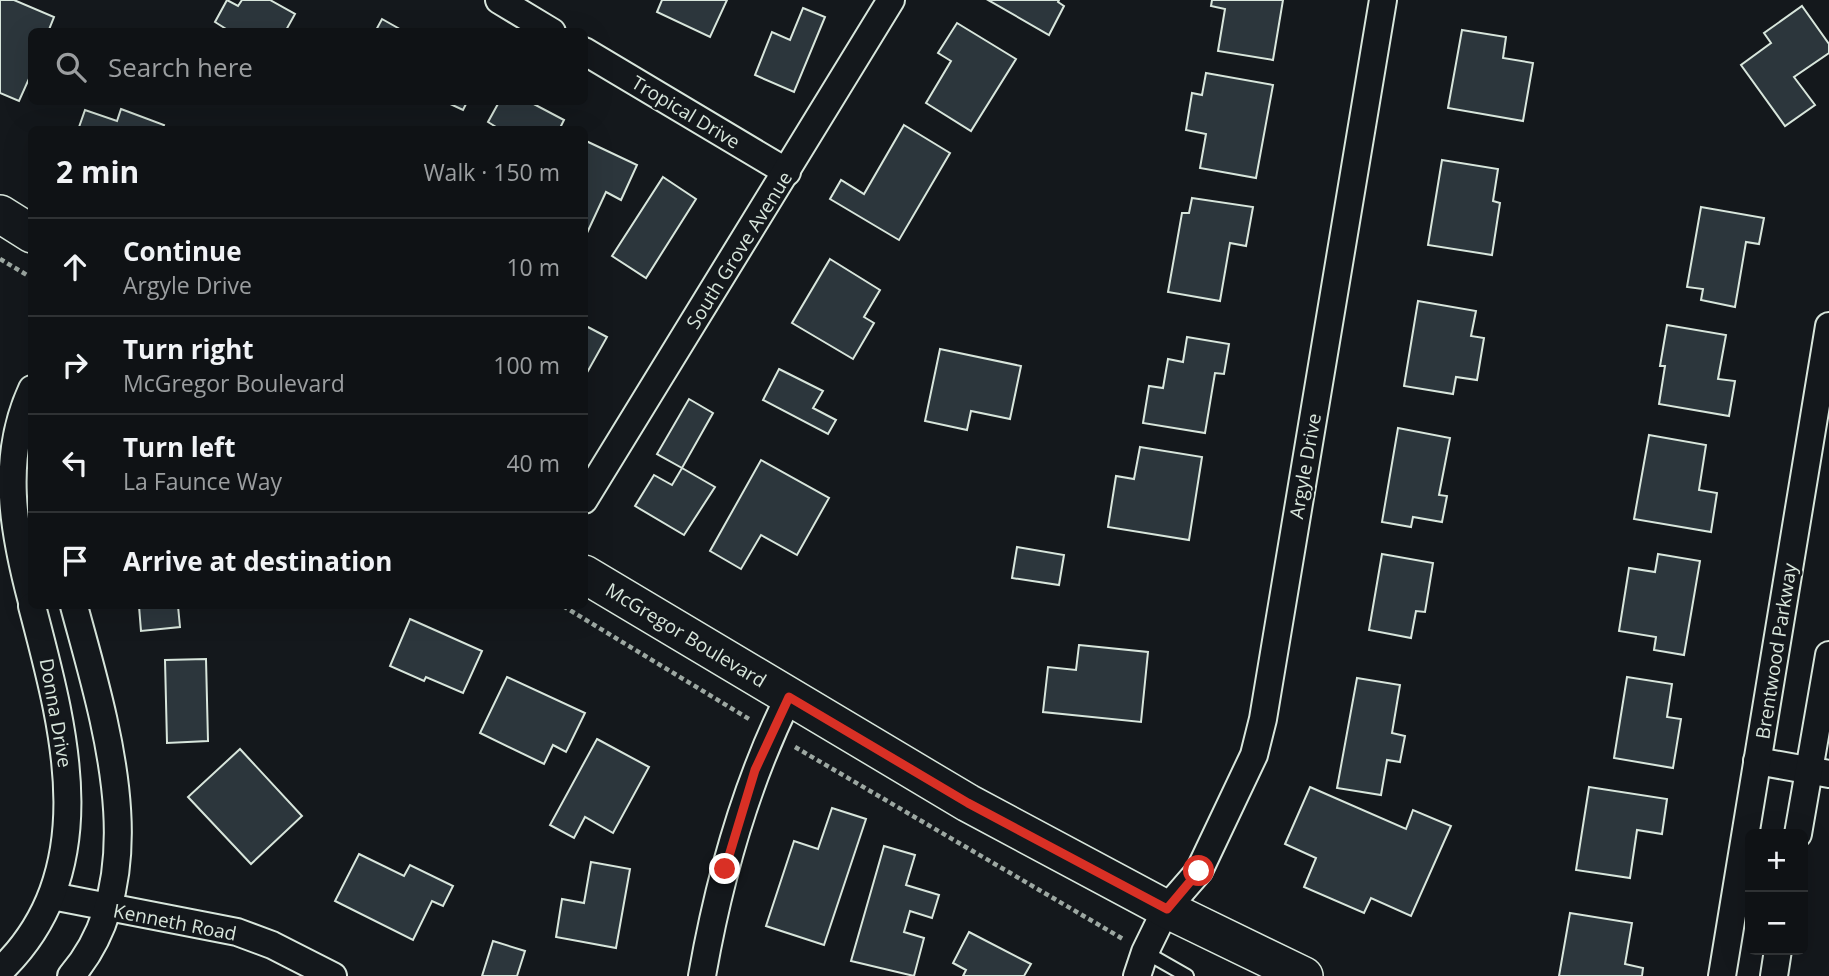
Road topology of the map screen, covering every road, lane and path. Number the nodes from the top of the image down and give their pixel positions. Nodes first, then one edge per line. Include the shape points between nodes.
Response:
1 (499, 0) edge
2 (891, 0) edge
3 (1383, 0) edge
4 (545, 28) edge
5 (588, 53) edge
6 (787, 172) junction
7 (0, 214) edge
8 (28, 232) edge
9 (0, 259) edge
10 (28, 276) edge
11 (1829, 326) edge
12 (28, 398) edge
13 (1820, 445) edge
14 (588, 494) edge
15 (588, 576) edge
16 (28, 589) edge
17 (33, 609) edge
18 (75, 609) edge
19 (568, 609) edge
20 (1829, 654) edge
21 (789, 697) junction
22 (771, 733) junction
23 (1757, 761) junction
24 (1819, 772) edge
25 (1800, 829) edge
26 (51, 896) junction
27 (109, 909) junction
28 (1167, 909) junction
29 (1777, 955) edge
30 (1141, 964) edge
31 (0, 971) edge
32 (71, 976) edge
33 (332, 976) edge
34 (702, 976) edge
35 (1186, 976) edge
36 (1304, 976) edge
37 (1722, 976) edge
38 (1774, 976) edge

1 - 4 street
2 - 6 street, South Grove Avenue
3 - 28 street, Argyle Drive via 1263,719 1254,755 1199,871
5 - 6 street, Tropical Drive
6 - 14 street, South Grove Avenue
7 - 8 main road
9 - 10 path
11 - 13 street, Brentwood Parkway
12 - 16 street, Donna Drive via 9,460 13,533
13 - 23 street, Brentwood Parkway
15 - 21 main road, McGregor Boulevard
17 - 26 street, Donna Drive via 52,680 68,785 63,854
18 - 27 street, Donna Drive via 107,745 117,815 120,848
19 - 22 path
20 - 24 street
21 - 22 street
21 - 28 main road, McGregor Boulevard via 968,803
22 - 30 path
22 - 34 street via 725,869
23 - 24 street
23 - 37 street, Brentwood Parkway
24 - 25 street
26 - 27 street, Kenneth Road
26 - 31 street, Donna Drive via 43,918
27 - 32 street, Donna Drive via 98,938
27 - 33 street, Kenneth Road via 237,932
28 - 30 street, Argyle Drive
28 - 36 main road, McGregor Boulevard
29 - 38 street
30 - 35 lane

